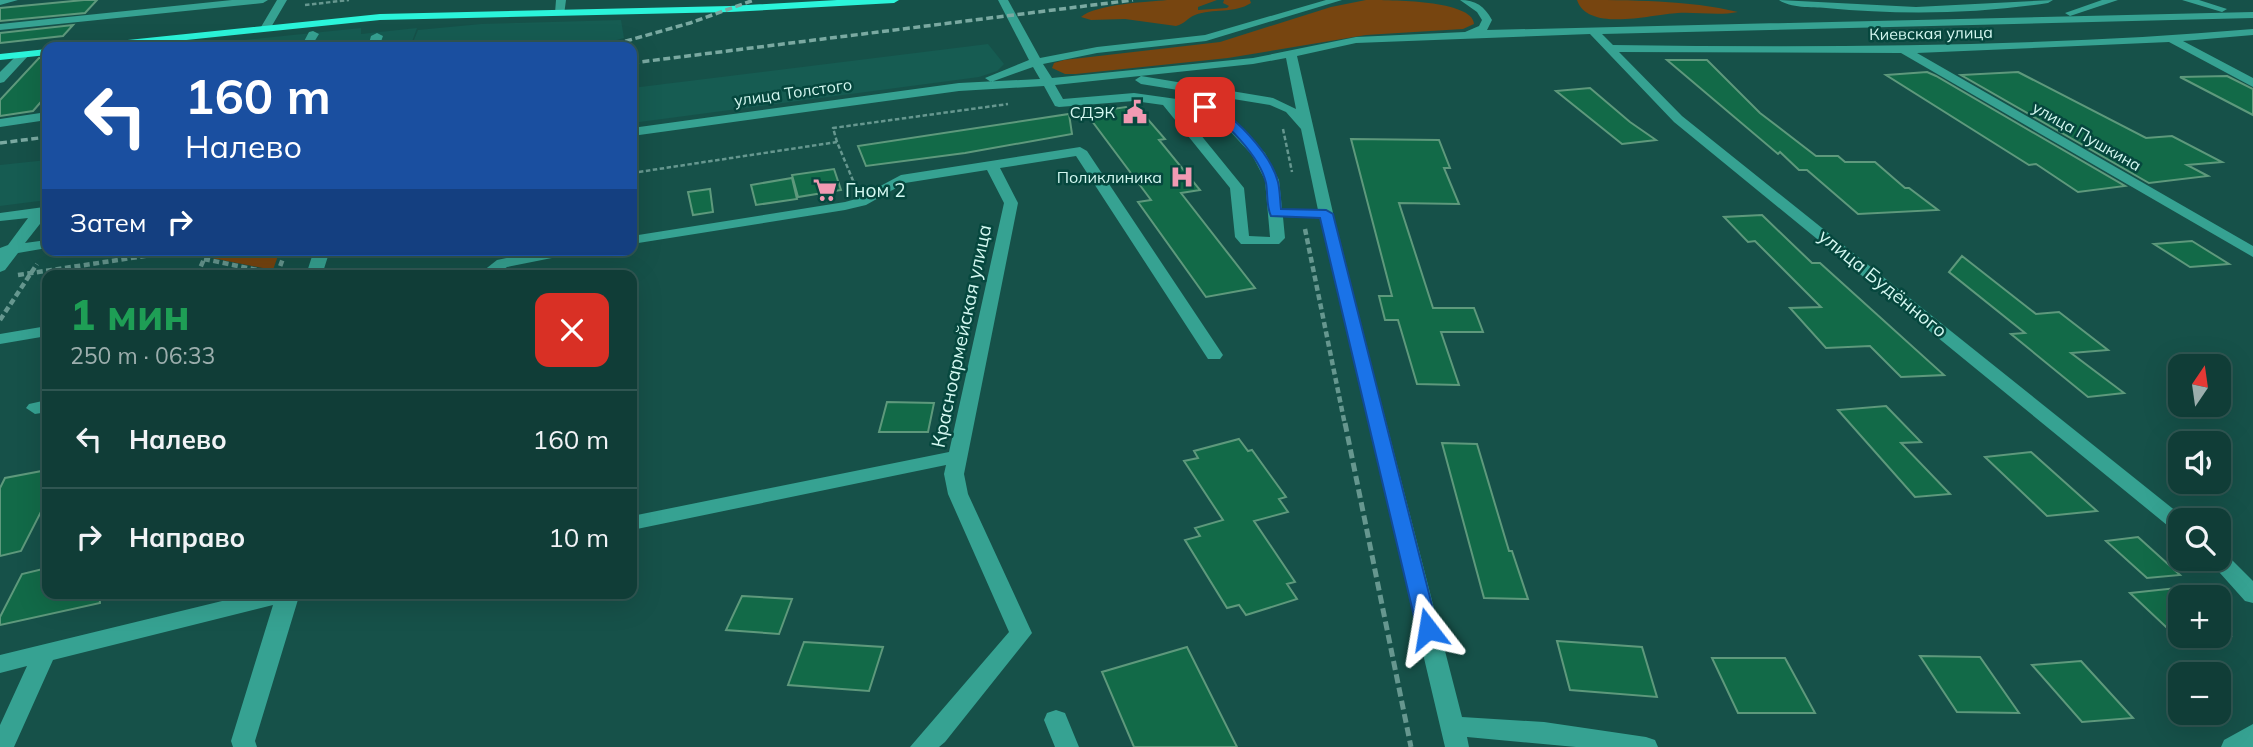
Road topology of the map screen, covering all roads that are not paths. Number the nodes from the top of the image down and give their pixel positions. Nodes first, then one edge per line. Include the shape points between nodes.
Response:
1 (13, 0) edge
2 (263, 0) edge
3 (282, 0) edge
4 (561, 0) edge
5 (894, 0) edge
6 (1003, 0) edge
7 (1338, 0) edge
8 (1465, 0) edge
9 (1784, 0) edge
10 (2048, 0) edge
11 (2113, 0) edge
12 (2187, 0) edge
13 (0, 2) edge
14 (200, 3) edge
15 (561, 13) junction
16 (2253, 14) edge
17 (1997, 22) junction
18 (0, 27) edge
19 (266, 27) junction
20 (1021, 31) junction
21 (1594, 32) junction
22 (2253, 32) edge
23 (313, 34) dead end
24 (1467, 34) junction
25 (2174, 41) junction
26 (133, 42) edge
27 (309, 42) edge
28 (1609, 48) junction
29 (1097, 50) junction
30 (1905, 50) junction
31 (1290, 52) junction
32 (42, 53) edge
33 (23, 55) junction
34 (0, 57) edge
35 (1037, 62) junction
36 (1119, 76) junction
37 (0, 79) edge
38 (1048, 82) junction
39 (2253, 83) edge
40 (959, 87) junction
41 (1167, 102) junction
42 (1059, 103) junction
43 (42, 117) edge
44 (1058, 117) dead end
45 (0, 123) edge
46 (1305, 126) junction
47 (637, 131) edge
48 (1069, 134) dead end
49 (1080, 151) junction
50 (992, 165) junction
51 (42, 211) edge
52 (42, 212) edge
53 (1275, 213) junction
54 (1326, 214) junction
55 (0, 217) edge
56 (637, 239) edge
57 (6, 250) edge
58 (42, 251) edge
59 (2253, 252) edge
60 (537, 256) edge
61 (493, 270) edge
62 (5, 271) edge
63 (42, 332) edge
64 (0, 339) edge
65 (1214, 355) dead end
66 (956, 457) junction
67 (2168, 515) edge
68 (637, 522) edge
69 (2230, 571) edge
70 (2253, 596) edge
71 (239, 599) edge
72 (286, 599) edge
73 (206, 603) edge
74 (45, 653) junction
75 (0, 664) edge
76 (1056, 720) dead end
77 (2253, 734) edge
78 (1455, 736) edge
79 (2, 747) edge
80 (245, 747) edge
81 (922, 747) edge
82 (1067, 747) edge
83 (1646, 747) edge
84 (2232, 747) edge

1 - 13 street
2 - 14 street
3 - 19 street
4 - 15 street
5 - 15 main road
6 - 20 street
7 - 29 street via 1224,34
8 - 24 street via 1487,20 1483,29
9 - 10 street via 1922,10
11 - 17 street via 2070,13
12 - 16 street
14 - 18 street
15 - 19 main road via 380,17
16 - 17 street
17 - 21 street
19 - 26 main road
20 - 29 street via 1044,45
20 - 35 street
21 - 24 street
21 - 28 street, улица Будённого
22 - 25 street, Киевская улица
23 - 27 street
24 - 31 street via 1356,40
25 - 30 street, Киевская улица
25 - 39 street
28 - 30 street, Киевская улица
28 - 67 street, улица Будённого via 1678,119
29 - 35 street
30 - 59 street, улица Пушкина
31 - 36 street via 1253,61
31 - 46 street
32 - 33 main road
33 - 34 main road
33 - 37 street
35 - 38 street
35 - 40 street
36 - 38 street
36 - 46 street via 1261,99 1290,109
38 - 40 street
38 - 42 street
40 - 47 street, улица Толстого
41 - 42 street via 1134,97
41 - 53 street via 1211,109 1227,120 1251,145 1272,180
41 - 53 street via 1237,188 1242,237 1246,241 1278,239
42 - 44 street
43 - 45 street
46 - 54 street
48 - 49 street
49 - 50 street
49 - 65 street
50 - 56 street via 901,179 861,202
50 - 66 street, Красноармейская улица via 1012,203
51 - 55 street
52 - 57 street
53 - 54 street
54 - 78 street
57 - 58 street
57 - 62 street
60 - 61 street via 502,263
63 - 64 street
66 - 68 street
66 - 81 street, Красноармейская улица via 958,494 1021,633
69 - 70 street
71 - 73 street
72 - 80 street via 243,741
73 - 74 street
74 - 75 street
74 - 79 street
76 - 82 street
77 - 84 street
78 - 83 street via 1544,732

